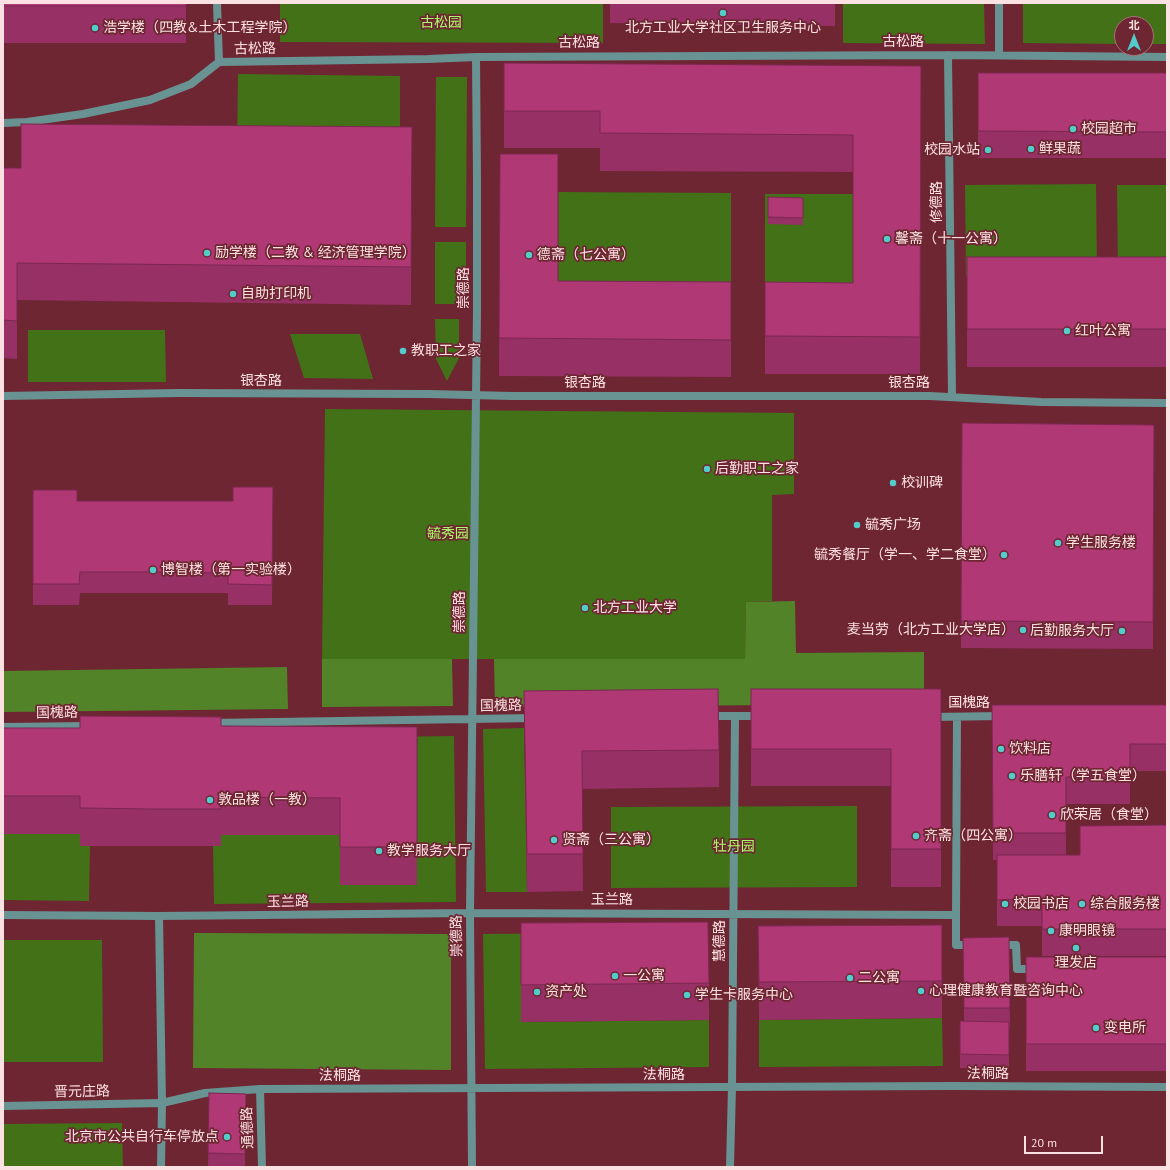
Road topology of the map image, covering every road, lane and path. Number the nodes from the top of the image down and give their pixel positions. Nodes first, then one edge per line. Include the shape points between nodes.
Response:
1 (217, 3) edge
2 (999, 3) edge
3 (948, 55) junction
4 (999, 55) junction
5 (476, 57) junction
6 (1167, 57) edge
7 (219, 62) junction
8 (3, 123) edge
9 (475, 395) junction
10 (3, 396) edge
11 (952, 396) junction
12 (1167, 403) edge
13 (703, 716) edge
14 (735, 716) junction
15 (766, 716) edge
16 (925, 716) edge
17 (1012, 716) edge
18 (957, 717) junction
19 (544, 718) edge
20 (473, 719) junction
21 (198, 724) edge
22 (97, 725) edge
23 (3, 727) edge
24 (470, 913) junction
25 (734, 913) junction
26 (3, 915) edge
27 (956, 915) junction
28 (159, 916) junction
29 (979, 945) edge
30 (994, 945) edge
31 (1045, 969) edge
32 (732, 1087) junction
33 (1167, 1087) edge
34 (260, 1088) junction
35 (471, 1088) junction
36 (162, 1104) junction
37 (3, 1106) edge
38 (161, 1167) edge
39 (262, 1167) edge
40 (472, 1167) edge
41 (730, 1167) edge

1 - 7 street
2 - 4 street
3 - 4 street, 古松路
3 - 5 street, 古松路
3 - 11 street, 修德路
4 - 6 street, 古松路
5 - 7 street, 古松路
5 - 9 street, 崇德路
7 - 8 street, 古松路 via 191,84 150,100 84,114
9 - 10 street, 银杏路 via 179,393
9 - 11 street, 银杏路
9 - 20 street, 崇德路
11 - 12 street, 银杏路 via 1041,402
13 - 14 street
14 - 15 street
14 - 25 street, 慧德路
16 - 18 street, 国槐路
17 - 18 street, 国槐路
18 - 27 street
19 - 20 street, 国槐路
20 - 21 street, 国槐路
20 - 24 street, 崇德路
22 - 23 street, 国槐路
24 - 25 street, 玉兰路
24 - 28 street, 玉兰路
24 - 35 street, 崇德路
25 - 27 street, 玉兰路
25 - 32 street, 慧德路
26 - 28 street, 玉兰路
27 - 29 street via 956,945
28 - 36 street
30 - 31 street via 1016,945 1017,969
32 - 33 street, 法桐路
32 - 35 street, 法桐路
32 - 41 street, 慧德路
34 - 35 street, 法桐路
34 - 36 street, 法桐路 via 205,1093
34 - 39 street, 通德路
35 - 40 street, 崇德路
36 - 37 street, 晋元庄路
36 - 38 street

